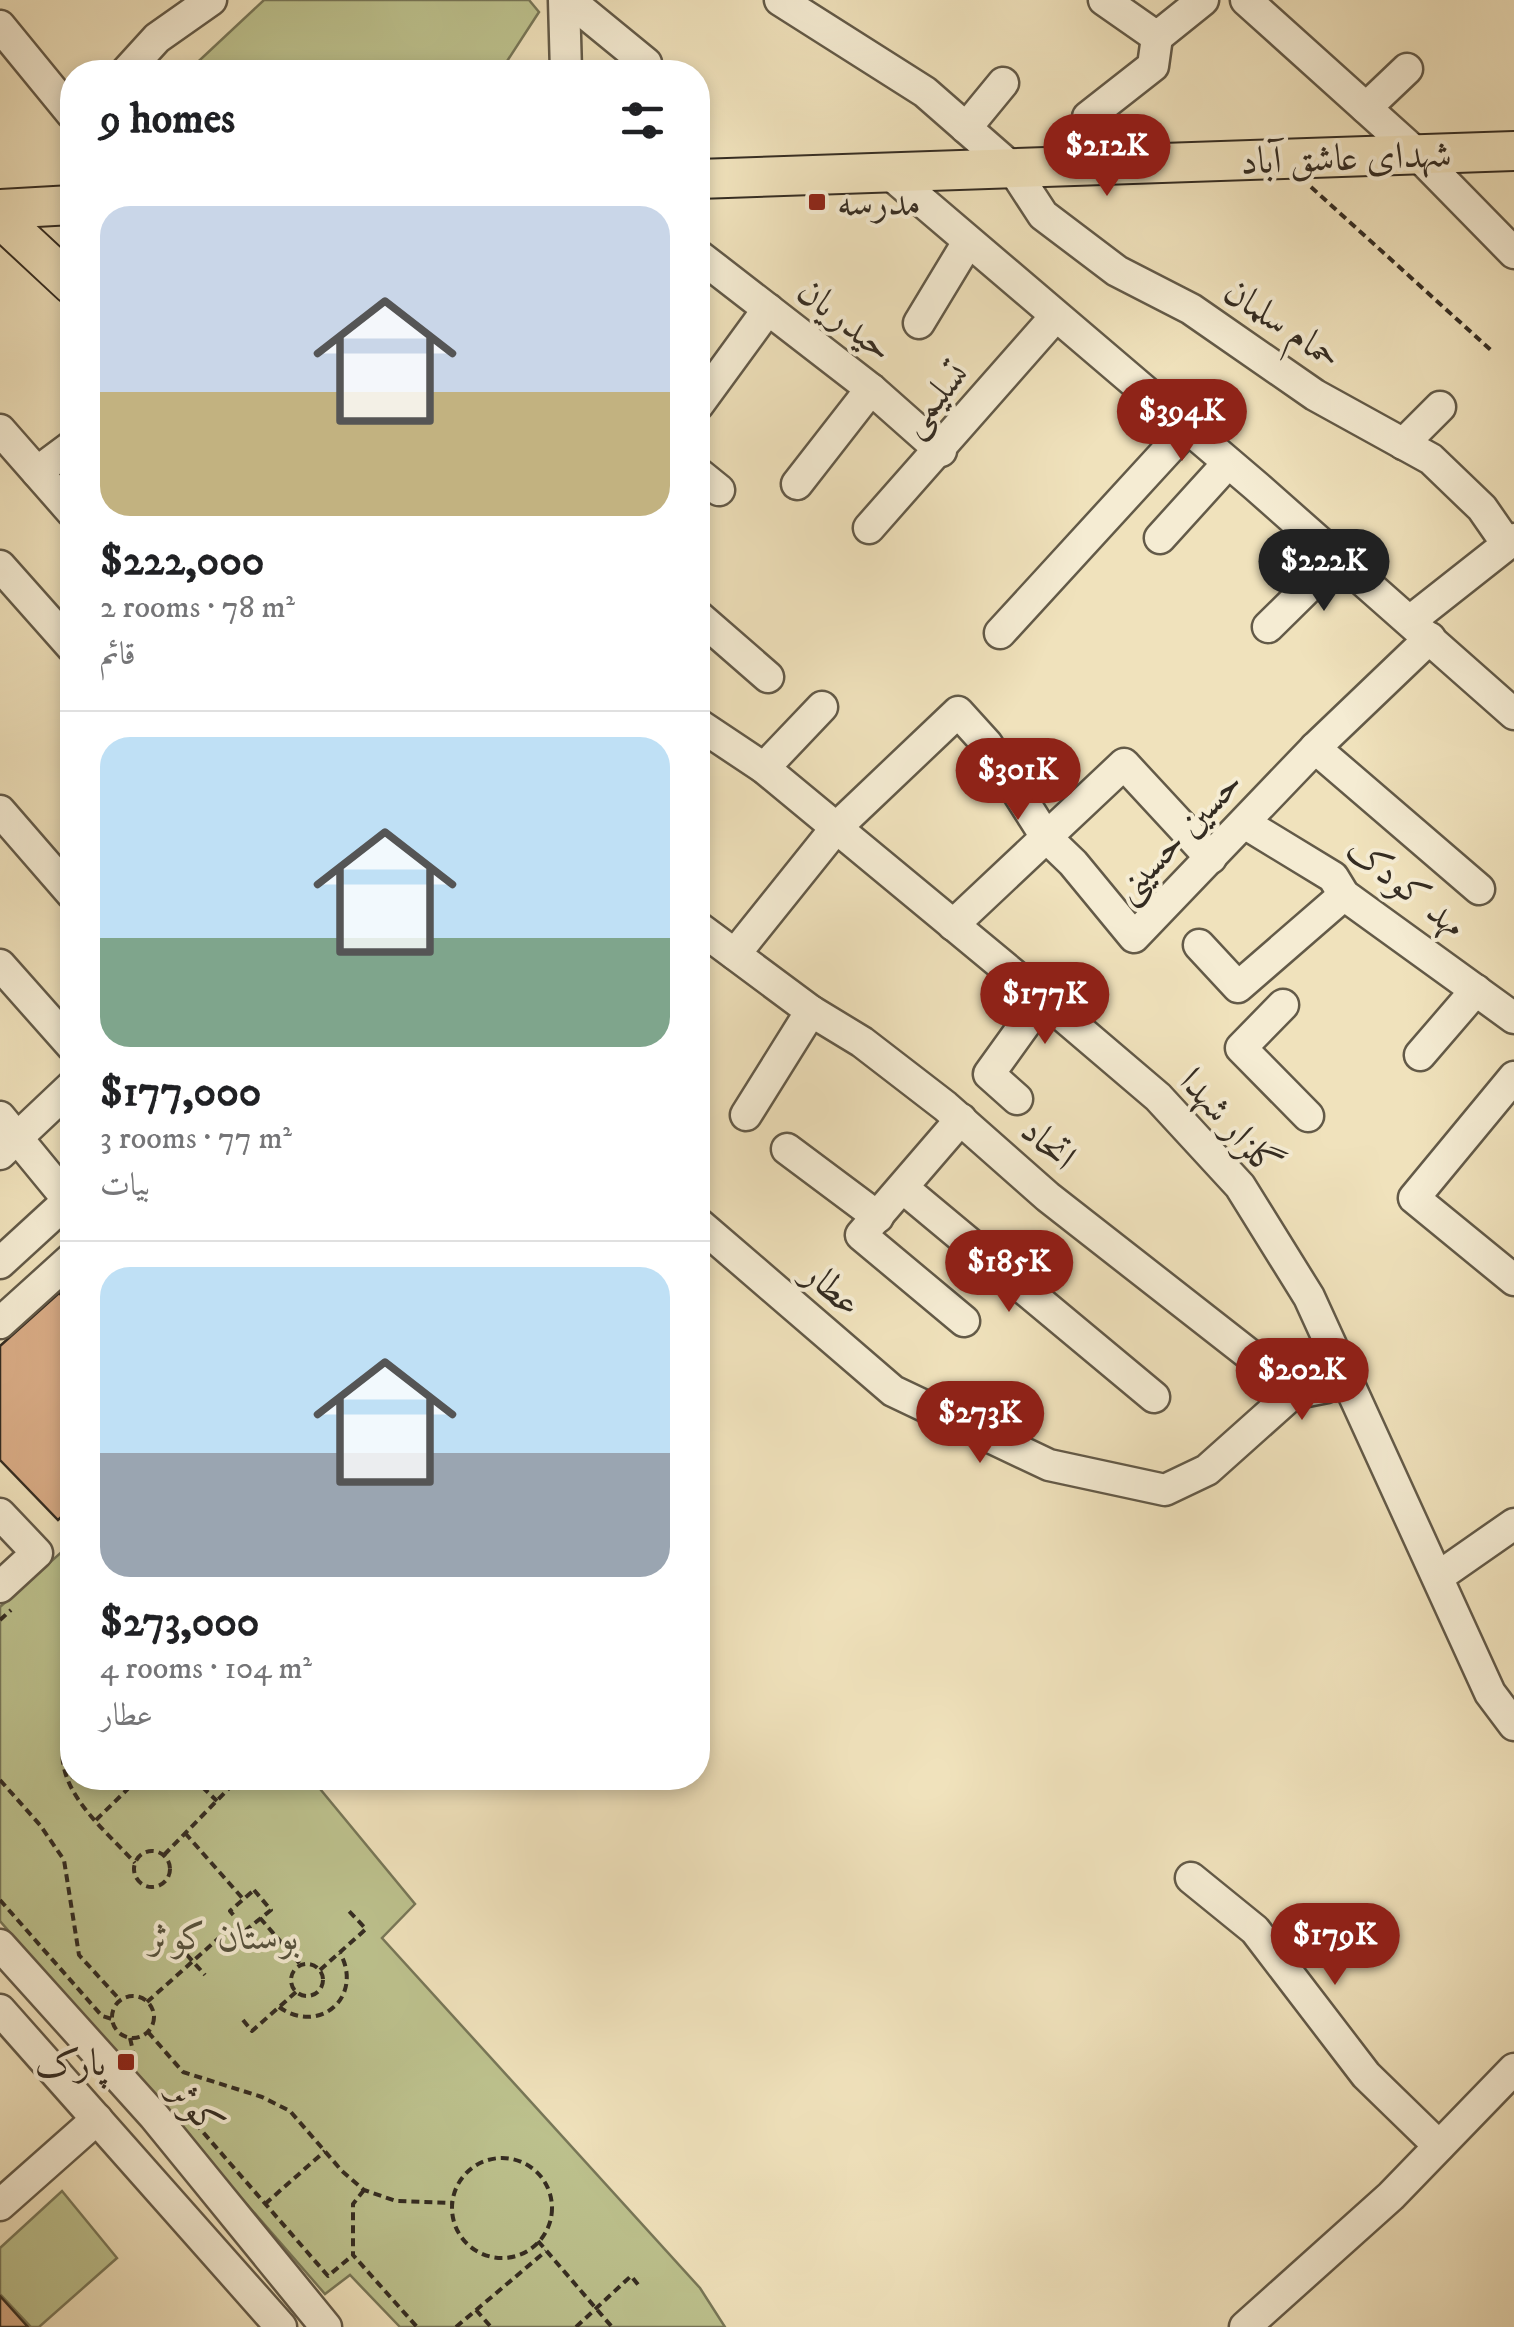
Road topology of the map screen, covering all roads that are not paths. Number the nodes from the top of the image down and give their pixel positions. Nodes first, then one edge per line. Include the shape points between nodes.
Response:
1 (567, 0) edge
2 (780, 0) edge
3 (1104, 0) edge
4 (1203, 0) edge
5 (1246, 0) edge
6 (207, 1) edge
7 (0, 26) edge
8 (1157, 37) junction
9 (137, 60) edge
10 (161, 60) edge
11 (566, 60) edge
12 (643, 60) edge
13 (1406, 69) dead end
14 (1003, 83) dead end
15 (60, 99) edge
16 (1366, 108) junction
17 (1088, 117) dead end
18 (966, 128) junction
19 (1512, 153) edge
20 (1417, 154) junction
21 (1013, 169) junction
22 (888, 173) junction
23 (710, 178) edge
24 (60, 181) edge
25 (0, 184) edge
26 (60, 206) edge
27 (0, 209) edge
28 (0, 218) edge
29 (968, 242) junction
30 (1514, 253) edge
31 (710, 264) edge
32 (60, 274) edge
33 (768, 310) junction
34 (1056, 317) junction
35 (919, 323) dead end
36 (871, 388) junction
37 (710, 389) edge
38 (1440, 407) dead end
39 (1187, 429) junction
40 (0, 430) edge
41 (1403, 444) junction
42 (941, 451) junction
43 (60, 455) edge
44 (1228, 463) junction
45 (37, 472) junction
46 (797, 484) dead end
47 (60, 498) edge
48 (870, 528) dead end
49 (1160, 538) dead end
50 (1511, 542) edge
51 (1338, 558) junction
52 (0, 566) edge
53 (710, 626) edge
54 (1268, 626) dead end
55 (1420, 629) junction
56 (1000, 632) dead end
57 (60, 634) edge
58 (768, 677) dead end
59 (822, 707) dead end
60 (1514, 714) edge
61 (710, 732) edge
62 (1315, 748) junction
63 (764, 768) junction
64 (0, 811) edge
65 (1246, 824) junction
66 (836, 828) junction
67 (1046, 837) junction
68 (1211, 858) junction
69 (60, 880) edge
70 (1479, 890) dead end
71 (1344, 895) junction
72 (953, 925) junction
73 (710, 936) edge
74 (1199, 945) dead end
75 (735, 954) junction
76 (0, 965) edge
77 (1255, 974) junction
78 (1476, 990) junction
79 (1042, 998) junction
80 (1510, 1006) edge
81 (812, 1011) junction
82 (60, 1032) edge
83 (1420, 1055) dead end
84 (1514, 1077) edge
85 (60, 1095) edge
86 (1017, 1099) dead end
87 (1503, 1113) edge
88 (746, 1115) dead end
89 (1308, 1116) dead end
90 (961, 1119) junction
91 (6, 1136) edge
92 (787, 1149) dead end
93 (60, 1188) edge
94 (904, 1188) junction
95 (60, 1209) edge
96 (870, 1226) junction
97 (710, 1233) edge
98 (0, 1262) edge
99 (60, 1269) edge
100 (1514, 1280) edge
101 (964, 1321) dead end
102 (0, 1323) edge
103 (1347, 1376) junction
104 (1292, 1394) junction
105 (1154, 1396) dead end
106 (0, 1514) edge
107 (1514, 1524) edge
108 (1438, 1577) junction
109 (0, 1587) edge
110 (1514, 1725) edge
111 (1191, 1878) dead end
112 (0, 1945) edge
113 (0, 2010) edge
114 (1514, 2069) edge
115 (97, 2118) junction
116 (1439, 2146) junction
117 (0, 2205) edge
118 (281, 2327) edge
119 (313, 2327) edge
120 (326, 2327) edge
121 (1246, 2327) edge

1 - 11 street
1 - 12 street
2 - 18 street, حمام سلمان via 926,92
3 - 8 street
4 - 8 street
5 - 16 street
6 - 9 street
6 - 10 street
7 - 15 street
8 - 17 street via 1153,66
13 - 16 street
14 - 18 street
16 - 20 street
18 - 21 street, حمام سلمان
19 - 20 main road, شهدای عاشق آباد
20 - 21 main road, شهدای عاشق آباد
20 - 30 street
21 - 22 main road, شهدای عاشق آباد
21 - 41 street, حمام سلمان via 1043,216 1117,271
22 - 23 main road, شهدای عاشق آباد
22 - 29 street
24 - 25 main road
26 - 27 main road
28 - 32 main road
29 - 34 street
29 - 35 street
31 - 33 street, حیدریان
33 - 36 street, حیدریان
33 - 37 street
34 - 39 street
34 - 42 street, تسلیمی
36 - 42 street, حیدریان
36 - 46 street
38 - 41 street
39 - 44 street
39 - 56 street
40 - 45 street
41 - 50 street, حمام سلمان via 1432,460
42 - 48 street, تسلیمی
43 - 45 street
44 - 49 street
44 - 51 street
45 - 47 street
50 - 55 street, حسین حسینی
51 - 54 street
51 - 55 street
52 - 57 street
53 - 58 street
55 - 60 street
55 - 62 street, حسین حسینی
59 - 63 street
61 - 63 street, گلزار شهدا
62 - 65 street, حسین حسینی
62 - 70 street
63 - 66 street, گلزار شهدا
64 - 69 street
65 - 68 street, حسین حسینی
65 - 71 street, مهد کودک via 1333,877
66 - 67 street, حسین حسینی via 958,712 987,744
66 - 72 street, گلزار شهدا
66 - 75 street
67 - 68 street via 1124,764
67 - 68 street, حسین حسینی via 1134,937
67 - 72 street
71 - 77 street
71 - 78 street, مهد کودک
72 - 79 street, گلزار شهدا
73 - 75 street, اتحاد
74 - 77 street via 1238,987
75 - 81 street, اتحاد
76 - 82 street
77 - 89 street via 1294,1014 1241,1048
78 - 80 street, مهد کودک
78 - 83 street
79 - 86 street via 990,1074
79 - 103 street, گلزار شهدا via 1158,1097 1240,1186 1309,1297
81 - 88 street
81 - 90 street, اتحاد
84 - 87 street
85 - 91 street
87 - 100 street via 1414,1198
90 - 94 street
90 - 104 street, اتحاد
91 - 93 street
92 - 96 street
94 - 96 street
94 - 105 street
95 - 98 street
96 - 101 street
97 - 104 street, عطار via 893,1391 1049,1465 1164,1490 1206,1470
99 - 102 street
103 - 104 street
103 - 108 street, گلزار شهدا
106 - 109 street via 37,1553
107 - 108 street
108 - 110 street, گلزار شهدا via 1490,1693
111 - 116 street via 1255,1930 1366,2075
112 - 120 street, کوثر via 154,2116
113 - 115 street
114 - 116 street
115 - 117 street
115 - 118 street
116 - 121 street
119 - 120 street

